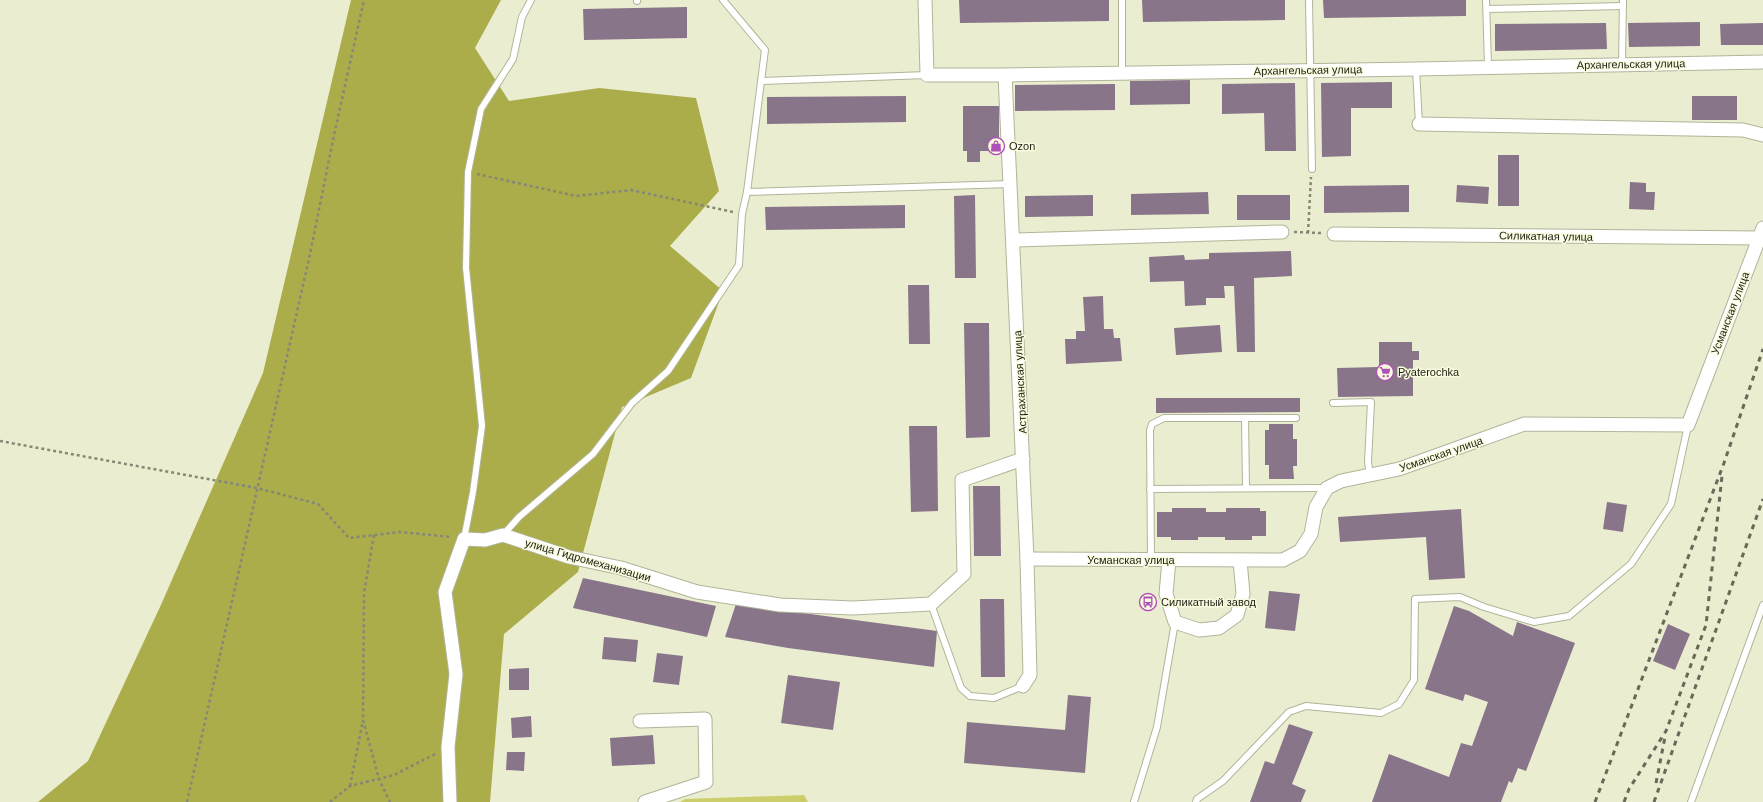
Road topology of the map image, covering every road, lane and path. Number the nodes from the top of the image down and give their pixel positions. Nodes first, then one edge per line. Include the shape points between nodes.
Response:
1 (364, 0) edge
2 (531, 0) edge
3 (723, 0) edge
4 (924, 0) edge
5 (1122, 0) edge
6 (1309, 0) edge
7 (1486, 0) edge
8 (1623, 3) edge
9 (1487, 9) junction
10 (1763, 62) edge
11 (1622, 64) junction
12 (1488, 66) junction
13 (1416, 69) junction
14 (1310, 70) junction
15 (1122, 73) junction
16 (927, 75) junction
17 (1005, 75) junction
18 (762, 81) junction
19 (1419, 124) joint
20 (1763, 135) edge
21 (1312, 169) joint
22 (468, 172) junction
23 (1011, 184) junction
24 (747, 192) junction
25 (742, 214) junction
26 (1282, 232) joint
27 (1308, 233) junction
28 (1761, 233) edge
29 (1334, 234) joint
30 (1013, 240) junction
31 (1333, 403) dead end
32 (1245, 418) junction
33 (1296, 418) dead end
34 (1688, 425) junction
35 (0, 441) edge
36 (1023, 459) junction
37 (1370, 475) junction
38 (257, 488) junction
39 (1246, 488) junction
40 (1327, 488) junction
41 (1150, 489) junction
42 (374, 535) junction
43 (503, 535) junction
44 (464, 538) junction
45 (1028, 559) junction
46 (1151, 560) junction
47 (1169, 560) junction
48 (1240, 560) junction
49 (931, 604) junction
50 (1763, 605) edge
51 (1174, 622) junction
52 (1023, 686) joint
53 (363, 720) junction
54 (640, 721) dead end
55 (448, 747) junction
56 (379, 779) junction
57 (350, 786) junction
58 (187, 802) edge
59 (330, 802) edge
60 (390, 802) edge
61 (450, 802) edge
62 (645, 802) edge
63 (1134, 802) edge
64 (1196, 802) edge
65 (1691, 802) edge

1 - 38 path
2 - 22 lane via 522,17 513,59 480,109
3 - 18 lane via 765,50
4 - 16 street
5 - 15 lane
6 - 14 lane
7 - 9 lane
8 - 9 lane
8 - 11 lane
9 - 12 lane
10 - 11 street, Архангельская улица
11 - 12 street, Архангельская улица
12 - 13 street, Архангельская улица
13 - 14 street, Архангельская улица
13 - 19 lane
14 - 15 street, Архангельская улица
14 - 21 lane
15 - 17 street, Архангельская улица
16 - 17 street, Архангельская улица
16 - 18 lane
17 - 23 street, Астраханская улица
18 - 24 lane
19 - 20 street via 1742,130
21 - 27 path
22 - 25 path via 576,196 630,190
22 - 44 lane via 466,268 482,426
23 - 24 lane
23 - 30 street, Астраханская улица
24 - 25 lane
25 - 43 lane via 739,265 668,371 632,403 593,454 519,517
26 - 27 path
26 - 30 street
27 - 29 path
28 - 29 street, Силикатная улица
28 - 34 street, Усманская улица
30 - 36 street, Астраханская улица
31 - 37 lane via 1371,402 1368,462
32 - 33 lane
32 - 39 lane
32 - 41 lane via 1164,418 1152,424
34 - 37 street, Усманская улица via 1524,424 1399,469
34 - 64 lane via 1671,504 1631,564 1568,616 1534,622 1484,608 1460,597 1415,599 1414,680 1399,704 1381,713 1306,706 1289,712 1223,781
35 - 38 path
36 - 45 street, Астраханская улица
36 - 49 street via 962,480 964,574
37 - 40 street, Усманская улица
38 - 42 path via 318,504 349,538
38 - 58 path
39 - 40 lane
39 - 41 lane
40 - 48 street, Усманская улица via 1316,507 1311,534 1300,551 1283,560
41 - 46 lane
42 - 44 path via 400,532
42 - 53 path via 364,594
43 - 44 street via 485,540
43 - 49 street, улица Гидромеханизации via 569,557 621,568 697,592 780,605 853,608
44 - 55 street via 445,592 456,674
45 - 46 street, Усманская улица
45 - 52 street, Астраханская улица via 1030,675
46 - 47 street, Усманская улица
47 - 48 street, Усманская улица
47 - 51 street via 1166,594
48 - 51 street via 1243,594 1237,615 1219,628 1199,630
49 - 52 lane via 961,688 970,696 994,698
50 - 65 lane
51 - 63 lane via 1156,727
53 - 56 path
53 - 57 path
54 - 62 street via 705,719 706,782
55 - 56 path via 394,775
55 - 61 street
56 - 57 path
56 - 60 path
57 - 59 path

